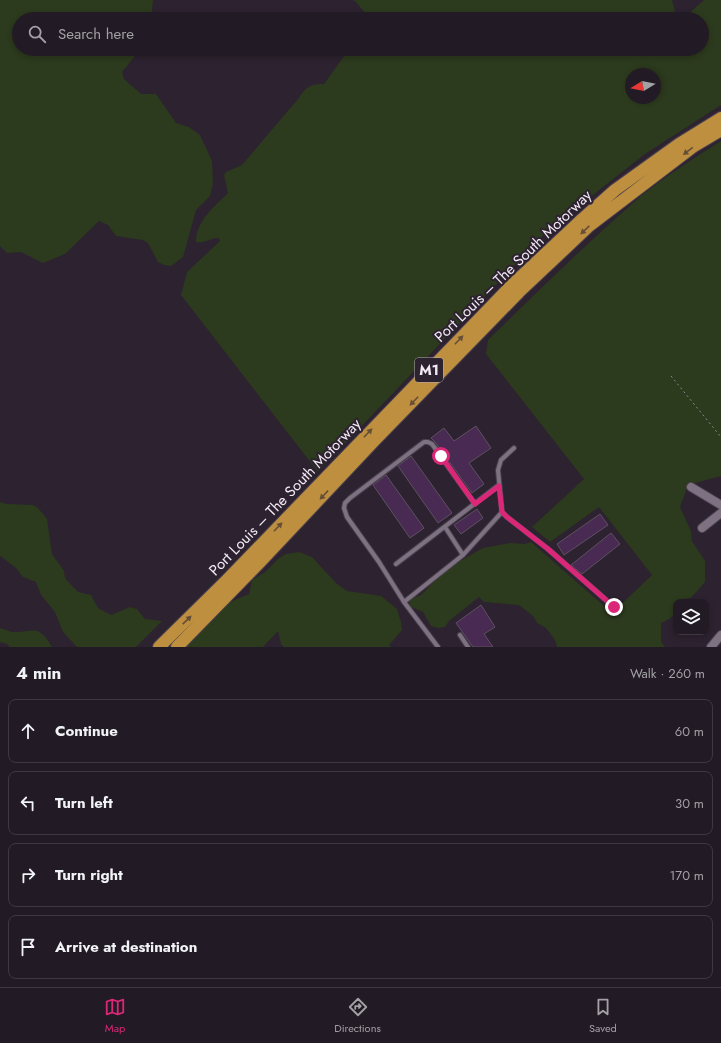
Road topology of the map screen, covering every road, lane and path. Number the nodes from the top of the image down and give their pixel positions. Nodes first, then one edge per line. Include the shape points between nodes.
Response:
1 (721, 118) edge
2 (721, 130) edge
3 (671, 376) dead end
4 (721, 436) edge
5 (514, 448) dead end
6 (499, 486) junction
7 (691, 487) dead end
8 (475, 504) junction
9 (721, 505) edge
10 (502, 512) junction
11 (721, 513) edge
12 (445, 527) junction
13 (702, 528) dead end
14 (464, 555) junction
15 (396, 564) dead end
16 (404, 602) junction
17 (614, 607) dead end
18 (460, 635) dead end
19 (721, 636) edge
20 (159, 647) edge
21 (177, 647) edge
22 (438, 647) edge
23 (468, 647) edge
24 (711, 647) edge

20 -> 1 highway, Port Louis – The South Motorway / M1 via 228,580 534,264 615,190 679,144
2 -> 21 highway, Port Louis – The South Motorway / M1 via 694,146 589,226 503,310
3 - 4 path
5 - 6 lane via 501,460 498,470
6 - 8 lane
6 - 10 lane
7 - 9 street
8 - 12 lane
8 - 16 lane via 428,442 424,442 345,503 347,517
10 - 14 lane
10 - 17 lane
11 - 13 street
12 - 14 lane
12 - 15 lane
14 - 16 lane
16 - 22 lane
18 - 23 lane
19 - 24 street

